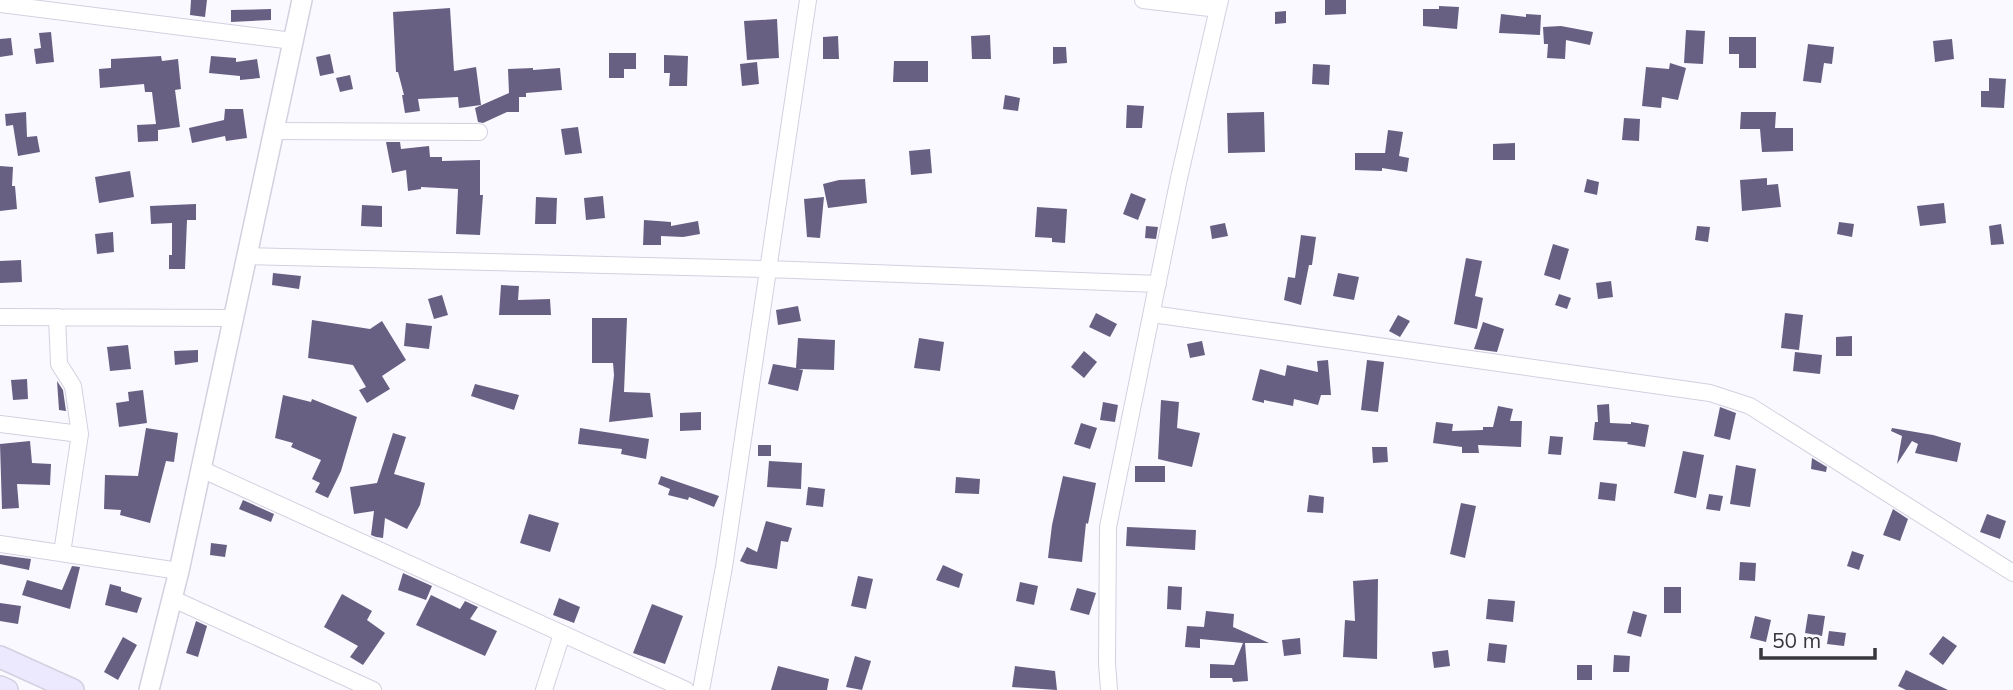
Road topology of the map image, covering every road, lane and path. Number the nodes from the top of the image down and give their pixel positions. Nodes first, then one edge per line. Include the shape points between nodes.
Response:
1 (302, 0) edge
2 (808, 0) edge
3 (1143, 0) edge
4 (0, 4) edge
5 (1219, 4) edge
6 (293, 41) junction
7 (274, 131) junction
8 (479, 132) dead end
9 (247, 256) junction
10 (768, 269) junction
11 (1158, 284) junction
12 (1152, 314) junction
13 (0, 317) edge
14 (57, 317) junction
15 (233, 318) junction
16 (0, 424) edge
17 (80, 434) junction
18 (201, 470) junction
19 (0, 544) edge
20 (62, 553) junction
21 (179, 571) junction
22 (2013, 573) edge
23 (171, 598) junction
24 (562, 634) junction
25 (0, 657) edge
26 (0, 687) edge
27 (7, 690) edge
28 (73, 690) edge
29 (149, 690) edge
30 (373, 690) edge
31 (544, 690) edge
32 (686, 690) edge
33 (701, 690) edge
34 (1109, 690) edge

1 - 6 street
2 - 10 street
3 - 5 street
4 - 6 street
5 - 11 street
6 - 7 street
7 - 8 street
7 - 9 street
9 - 10 street
9 - 15 street
10 - 11 street
10 - 33 street
11 - 12 street
12 - 22 street via 1710,393 1750,405
12 - 34 street via 1108,527
13 - 14 street
14 - 15 street
14 - 17 street via 59,364 73,386
15 - 18 street
16 - 17 street
17 - 20 street
18 - 21 street
18 - 24 street
19 - 20 street
20 - 21 street
21 - 23 street
23 - 29 street
23 - 30 street
24 - 31 street
24 - 32 street
25 - 28 main road
26 - 27 main road

